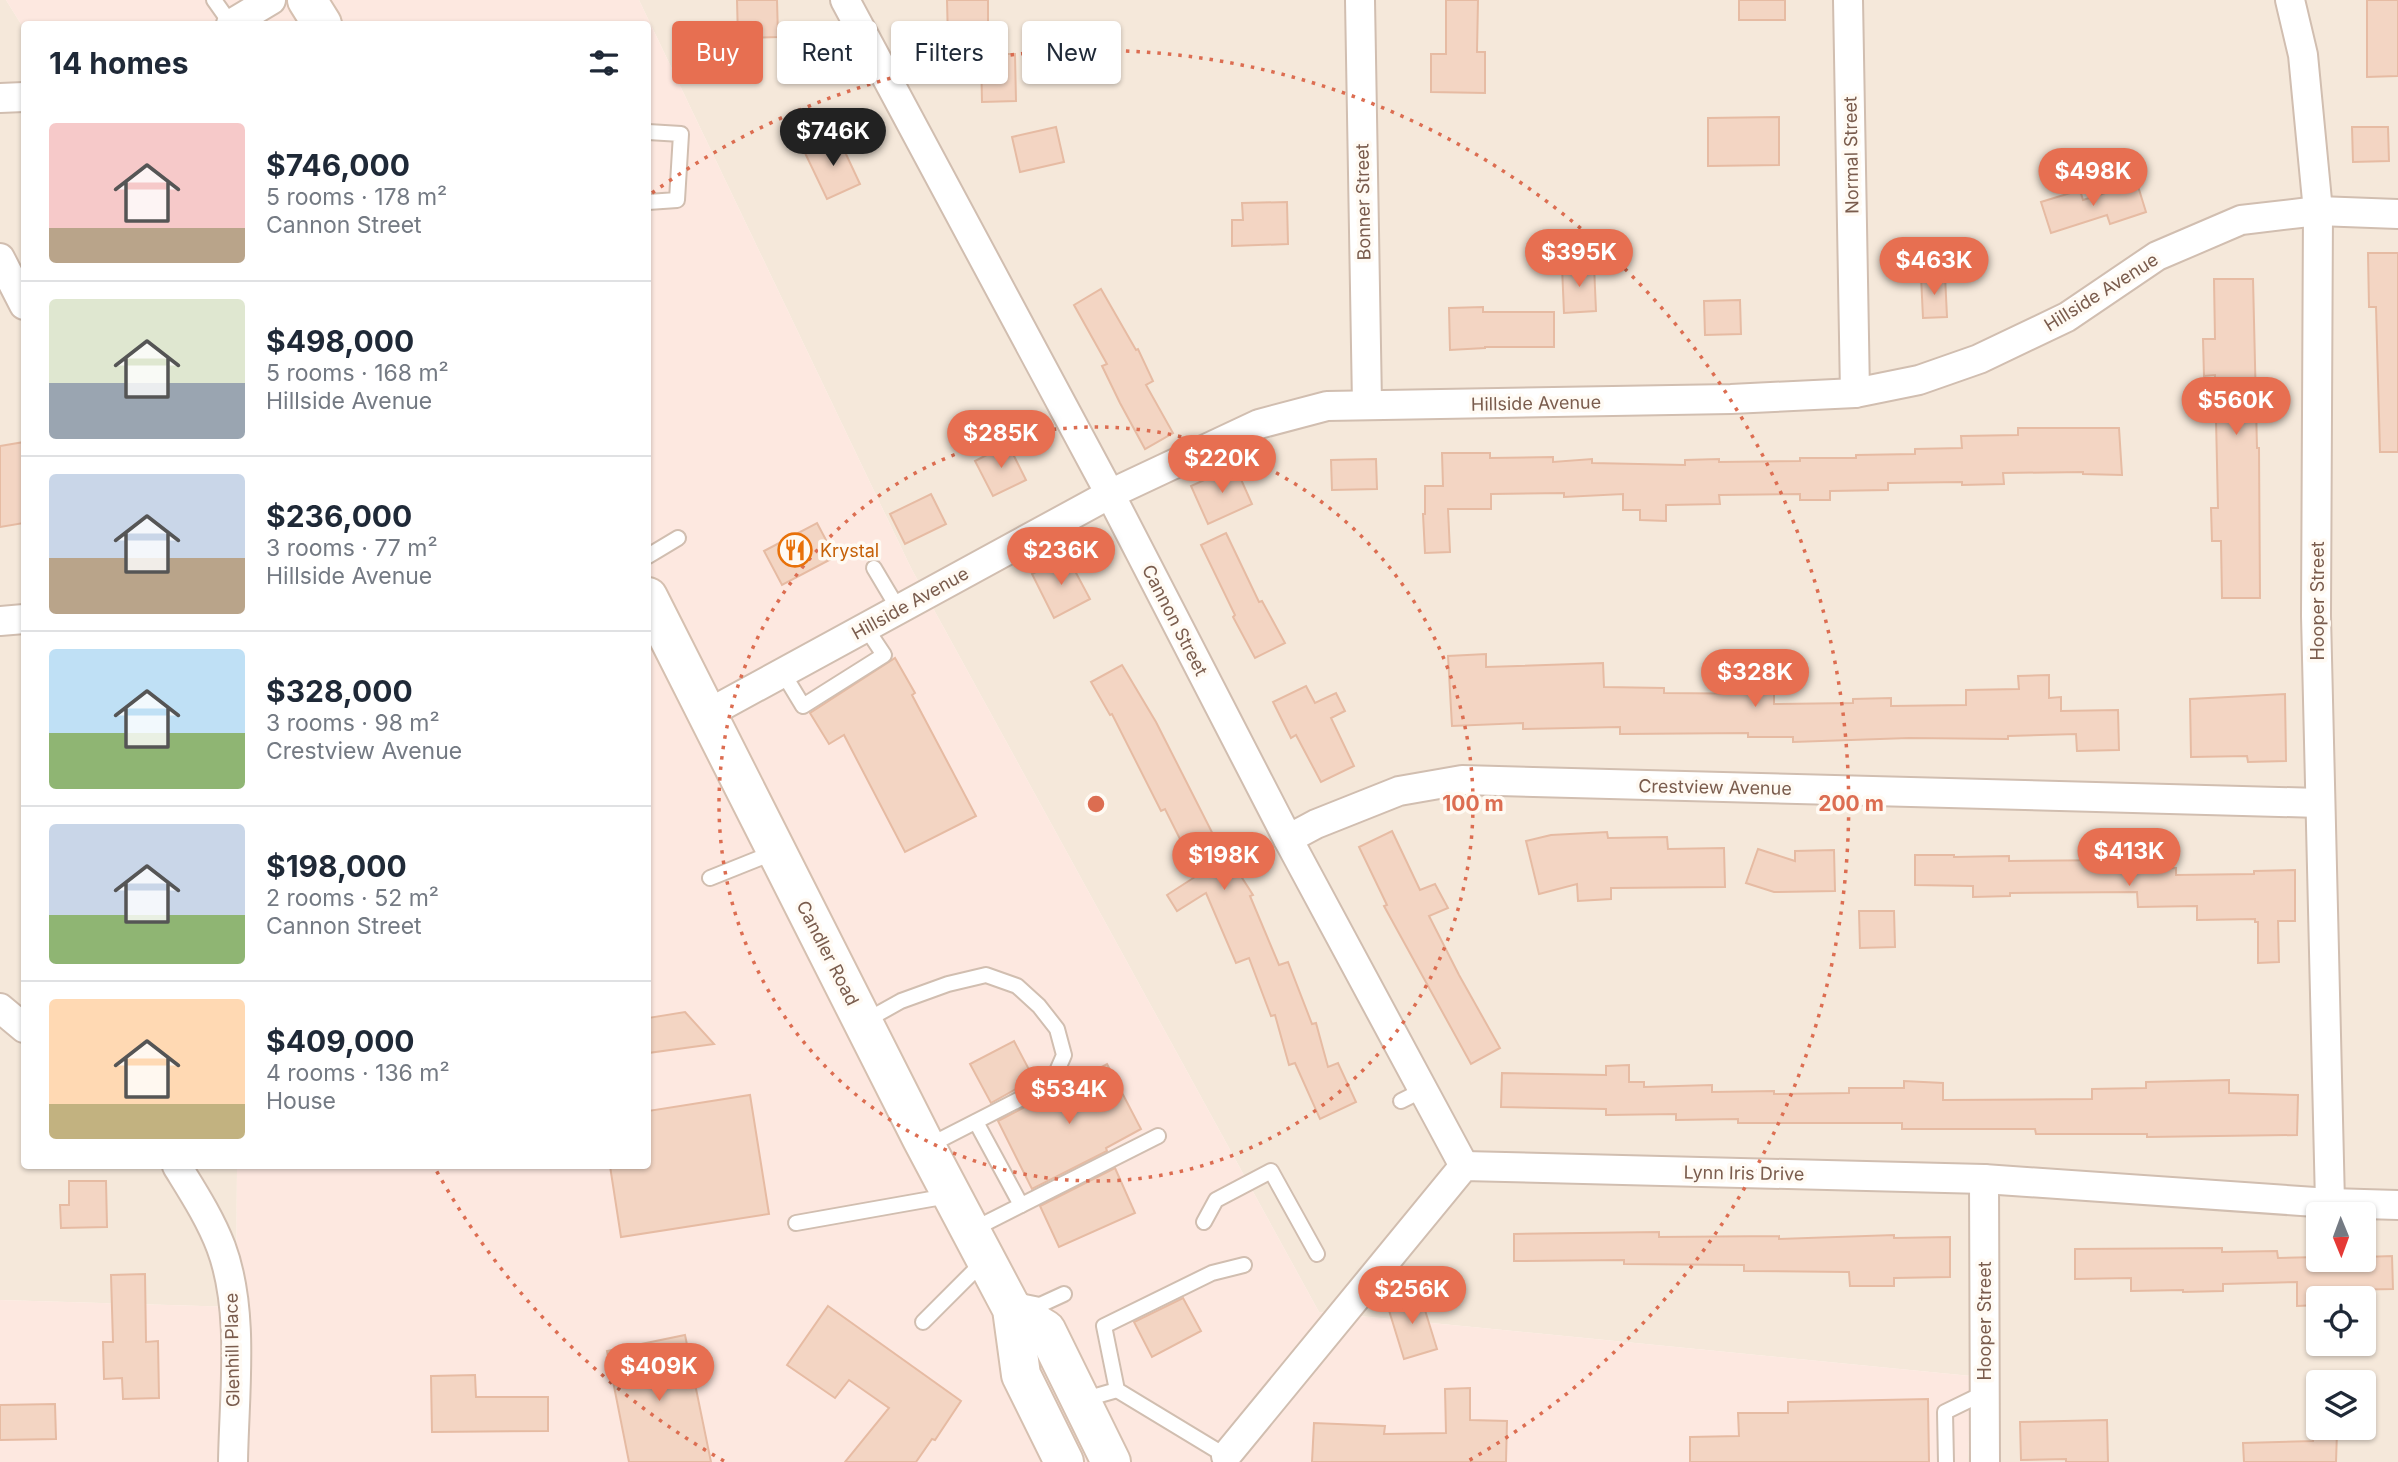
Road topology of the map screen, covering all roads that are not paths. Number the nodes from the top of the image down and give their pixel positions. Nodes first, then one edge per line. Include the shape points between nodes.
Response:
1 (214, 0) edge
2 (271, 0) edge
3 (307, 0) edge
4 (845, 0) edge
5 (1360, 0) edge
6 (1848, 0) edge
7 (2290, 0) edge
8 (229, 21) edge
9 (236, 21) edge
10 (320, 21) edge
11 (21, 97) edge
12 (0, 98) edge
13 (651, 132) edge
14 (651, 202) edge
15 (2318, 211) junction
16 (2398, 214) edge
17 (0, 258) edge
18 (21, 299) edge
19 (1855, 393) junction
20 (1367, 404) junction
21 (1110, 494) junction
22 (678, 538) dead end
23 (651, 554) edge
24 (874, 568) dead end
25 (651, 603) edge
26 (899, 610) junction
27 (21, 619) edge
28 (0, 621) edge
29 (866, 628) junction
30 (783, 673) junction
31 (707, 715) junction
32 (2320, 803) junction
33 (1288, 839) junction
34 (776, 851) junction
35 (710, 878) dead end
36 (0, 1008) edge
37 (863, 1022) junction
38 (21, 1026) edge
39 (976, 1122) junction
40 (1158, 1136) dead end
41 (927, 1147) junction
42 (1464, 1166) junction
43 (179, 1169) edge
44 (1984, 1179) junction
45 (953, 1195) junction
46 (2316, 1202) edge
47 (2330, 1202) edge
48 (2376, 1204) edge
49 (1021, 1205) junction
50 (2398, 1205) edge
51 (1204, 1222) dead end
52 (796, 1223) dead end
53 (979, 1244) junction
54 (1317, 1254) dead end
55 (1244, 1265) dead end
56 (1064, 1294) dead end
57 (1009, 1304) junction
58 (923, 1322) dead end
59 (1118, 1390) junction
60 (1984, 1393) junction
61 (1081, 1401) junction
62 (1051, 1452) edge
63 (1226, 1456) joint
64 (233, 1462) edge
65 (1111, 1462) edge
66 (1945, 1462) edge
67 (1985, 1462) edge

1 - 8 lane
2 - 9 street
3 - 10 main road
4 - 21 street, Cannon Street
5 - 20 street, Bonner Street
6 - 19 street, Normal Street
7 - 15 street, Hooper Street via 2303,55
11 - 12 street
13 - 14 lane via 681,134 677,200
15 - 16 street, Hillside Avenue
15 - 19 street, Hillside Avenue via 2241,220 2157,256 2067,317 1979,359 1919,380
15 - 32 street, Hooper Street
17 - 18 street
19 - 20 street, Hillside Avenue via 1533,404
20 - 21 street, Hillside Avenue via 1326,407 1259,424
21 - 26 street, Hillside Avenue
21 - 33 street, Cannon Street
22 - 23 lane
24 - 26 lane
25 - 31 main road, Candler Road
26 - 29 street, Hillside Avenue
27 - 28 street
29 - 30 street, Hillside Avenue
29 - 30 lane via 884,655 803,706
30 - 31 street, Hillside Avenue
31 - 34 main road, Candler Road
32 - 33 street, Crestview Avenue via 1462,780 1399,791
32 - 47 street, Hooper Street
33 - 42 street, Cannon Street via 1412,1095
34 - 35 lane
34 - 37 main road, Candler Road
36 - 38 street
37 - 39 lane via 901,1001 986,975 1017,986 1057,1028 1064,1055 1054,1078
37 - 41 main road, Candler Road
39 - 41 lane
39 - 49 lane
40 - 49 lane
41 - 45 main road, Candler Road
42 - 44 street, Lynn Iris Drive
42 - 63 street via 1299,1358
43 - 64 street, Glenhill Place via 222,1248 231,1287 236,1344
44 - 46 street, Lynn Iris Drive
44 - 60 street, Hooper Street
45 - 52 lane
45 - 53 main road, Candler Road
48 - 50 street, Lynn Iris Drive
49 - 53 lane
51 - 54 lane via 1216,1200 1271,1171
53 - 57 main road, Candler Road
53 - 58 lane
55 - 59 lane via 1212,1273 1104,1326
56 - 57 lane via 1040,1305
57 - 61 main road via 1046,1330
57 - 62 main road, Candler Road via 1021,1375
59 - 61 lane
59 - 63 lane
60 - 66 lane via 1945,1412
60 - 67 street, Hooper Street
61 - 65 main road

